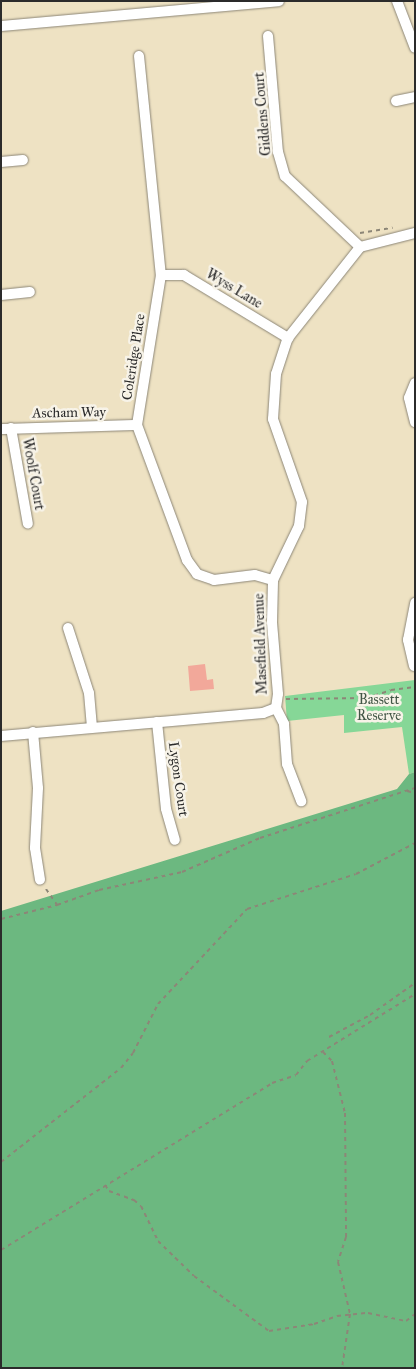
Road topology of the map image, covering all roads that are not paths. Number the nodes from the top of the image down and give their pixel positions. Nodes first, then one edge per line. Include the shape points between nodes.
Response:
1 (279, 1) edge
2 (397, 1) edge
3 (224, 4) edge
4 (1, 26) edge
5 (268, 36) dead end
6 (415, 48) edge
7 (139, 56) dead end
8 (415, 97) edge
9 (396, 101) dead end
10 (23, 160) dead end
11 (1, 162) edge
12 (415, 233) edge
13 (360, 247) junction
14 (162, 275) junction
15 (30, 292) dead end
16 (1, 295) edge
17 (288, 338) junction
18 (415, 383) edge
19 (415, 422) edge
20 (137, 425) junction
21 (6, 429) edge
22 (28, 524) dead end
23 (273, 580) junction
24 (415, 603) edge
25 (68, 628) dead end
26 (414, 666) edge
27 (276, 708) junction
28 (157, 722) junction
29 (92, 727) junction
30 (33, 732) junction
31 (1, 736) edge
32 (302, 801) dead end
33 (175, 840) dead end
34 (40, 880) road end

1 - 3 street
2 - 6 street
3 - 4 street
5 - 13 street, Giddens Court via 278,152 285,176
7 - 14 street, Coleridge Place
8 - 9 street
10 - 11 street
12 - 13 street
13 - 17 street, Masefield Avenue
14 - 17 street, Wyss Lane via 184,275
14 - 20 street, Coleridge Place
15 - 16 street
17 - 23 street, Masefield Avenue via 276,374 273,419 302,502 299,526
18 - 19 street via 409,398
20 - 21 street, Ascham Way
20 - 23 street, Coleridge Place via 187,560 197,574 214,580 255,575
21 - 22 street, Woolf Court
23 - 27 street, Masefield Avenue
24 - 26 street via 408,640
25 - 29 street via 89,693
27 - 28 street, Masefield Avenue via 263,713
27 - 32 street via 284,724 287,764
28 - 29 street, Masefield Avenue
28 - 33 street, Lygon Court via 166,808
29 - 30 street, Masefield Avenue
30 - 31 street, Masefield Avenue
30 - 34 street via 38,788 35,848

